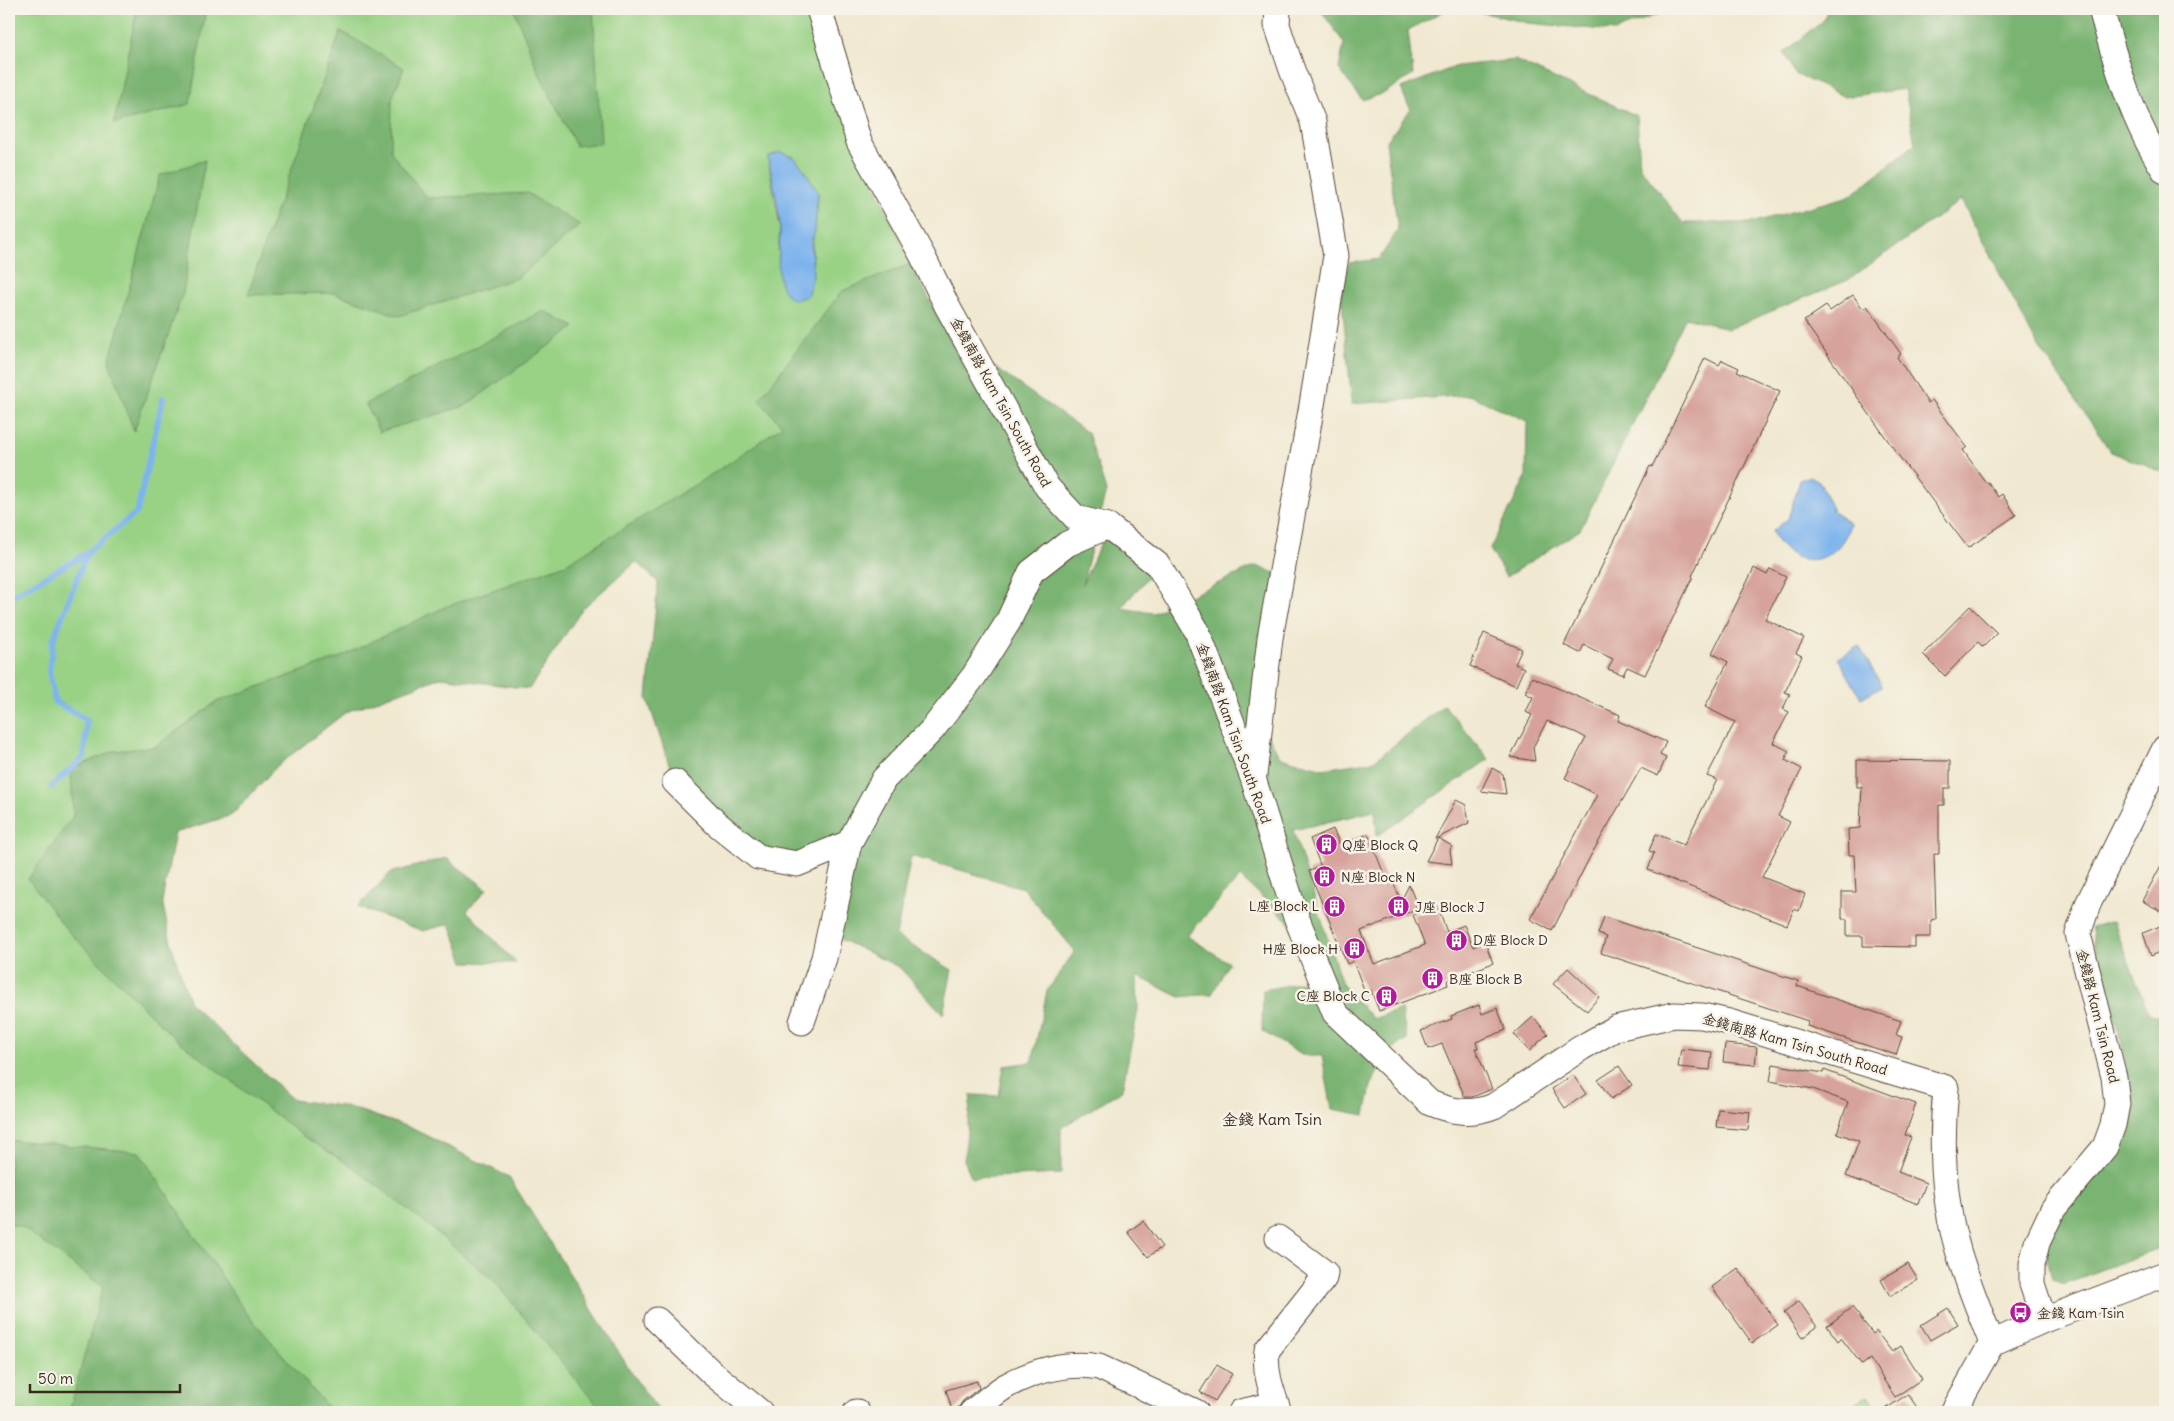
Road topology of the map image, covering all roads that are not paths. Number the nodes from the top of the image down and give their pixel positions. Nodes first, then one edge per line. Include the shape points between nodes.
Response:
1 (819, 9) edge
2 (1278, 9) edge
3 (2101, 9) edge
4 (2165, 171) edge
5 (1108, 526) junction
6 (2165, 748) edge
7 (1254, 778) junction
8 (675, 782) dead end
9 (849, 843) junction
10 (802, 1022) dead end
11 (1278, 1238) dead end
12 (2165, 1274) edge
13 (657, 1320) dead end
14 (2044, 1320) junction
15 (1992, 1343) junction
16 (1278, 1408) edge
17 (1184, 1410) edge
18 (760, 1412) edge
19 (972, 1412) edge
20 (1241, 1412) edge
21 (1953, 1412) edge

1 - 5 street, 金錢南路 Kam Tsin South Road via 859,142 1047,488 1076,518
2 - 7 street via 1277,25 1314,122 1336,256 1270,638
3 - 4 street via 2132,103 2151,149
5 - 7 street, 金錢南路 Kam Tsin South Road via 1158,565 1197,630
5 - 9 street via 1068,544 1031,572 1008,622 974,676 932,730 884,779
6 - 14 street, 金錢路 Kam Tsin Road via 2088,904 2078,934 2108,1048 2117,1104 2104,1146 2053,1209 2036,1243 2032,1284
7 - 15 street, 金錢南路 Kam Tsin South Road via 1294,914 1335,1013 1430,1103 1448,1110 1481,1111 1494,1106 1616,1028 1674,1016 1702,1016 1729,1022 1946,1088 1943,1175 1949,1210 1956,1242
8 - 9 street via 716,823 758,857 798,864
9 - 10 street via 824,958
11 - 16 street via 1325,1273 1267,1350 1267,1375
12 - 14 street
13 - 18 street via 712,1373
14 - 15 street
15 - 21 street
16 - 20 street
17 - 19 street via 1099,1367 1082,1364 1024,1377 1004,1387

